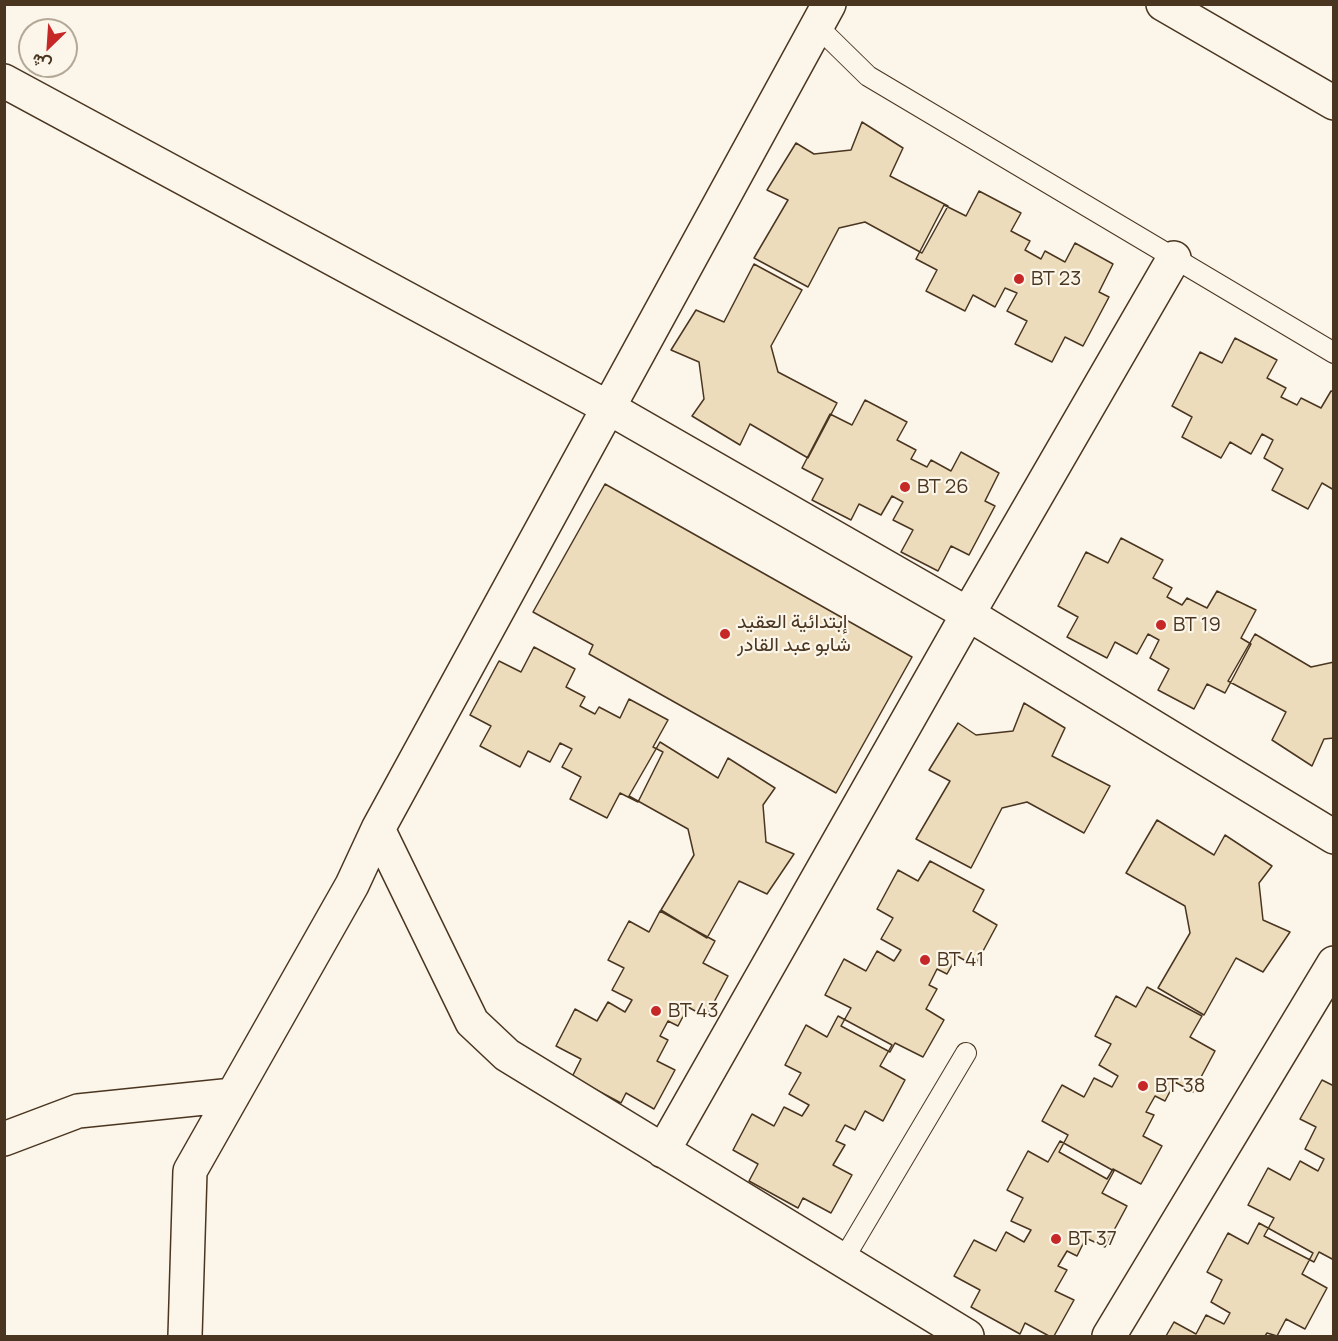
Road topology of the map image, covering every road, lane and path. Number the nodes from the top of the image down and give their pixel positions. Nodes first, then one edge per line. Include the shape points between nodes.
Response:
1 (1163, 4) edge
2 (823, 15) edge
3 (4, 81) edge
4 (1334, 103) edge
5 (1174, 258) junction
6 (1334, 353) edge
7 (609, 408) junction
8 (968, 614) junction
9 (378, 829) junction
10 (1334, 837) edge
11 (1334, 963) edge
12 (966, 1053) dead end
13 (233, 1095) junction
14 (4, 1139) edge
15 (663, 1150) junction
16 (843, 1260) junction
17 (185, 1336) edge
18 (967, 1336) edge
19 (1109, 1336) edge

1 - 4 street
2 - 5 lane via 868,76
2 - 7 street
3 - 7 street
5 - 6 lane
5 - 8 street
7 - 8 street
7 - 9 street
8 - 10 street
8 - 15 street
9 - 13 street via 352,885
9 - 15 street via 472,1022 507,1055
11 - 19 street
12 - 16 lane
13 - 14 street via 78,1111
13 - 17 street via 190,1171
15 - 16 street
16 - 18 street

